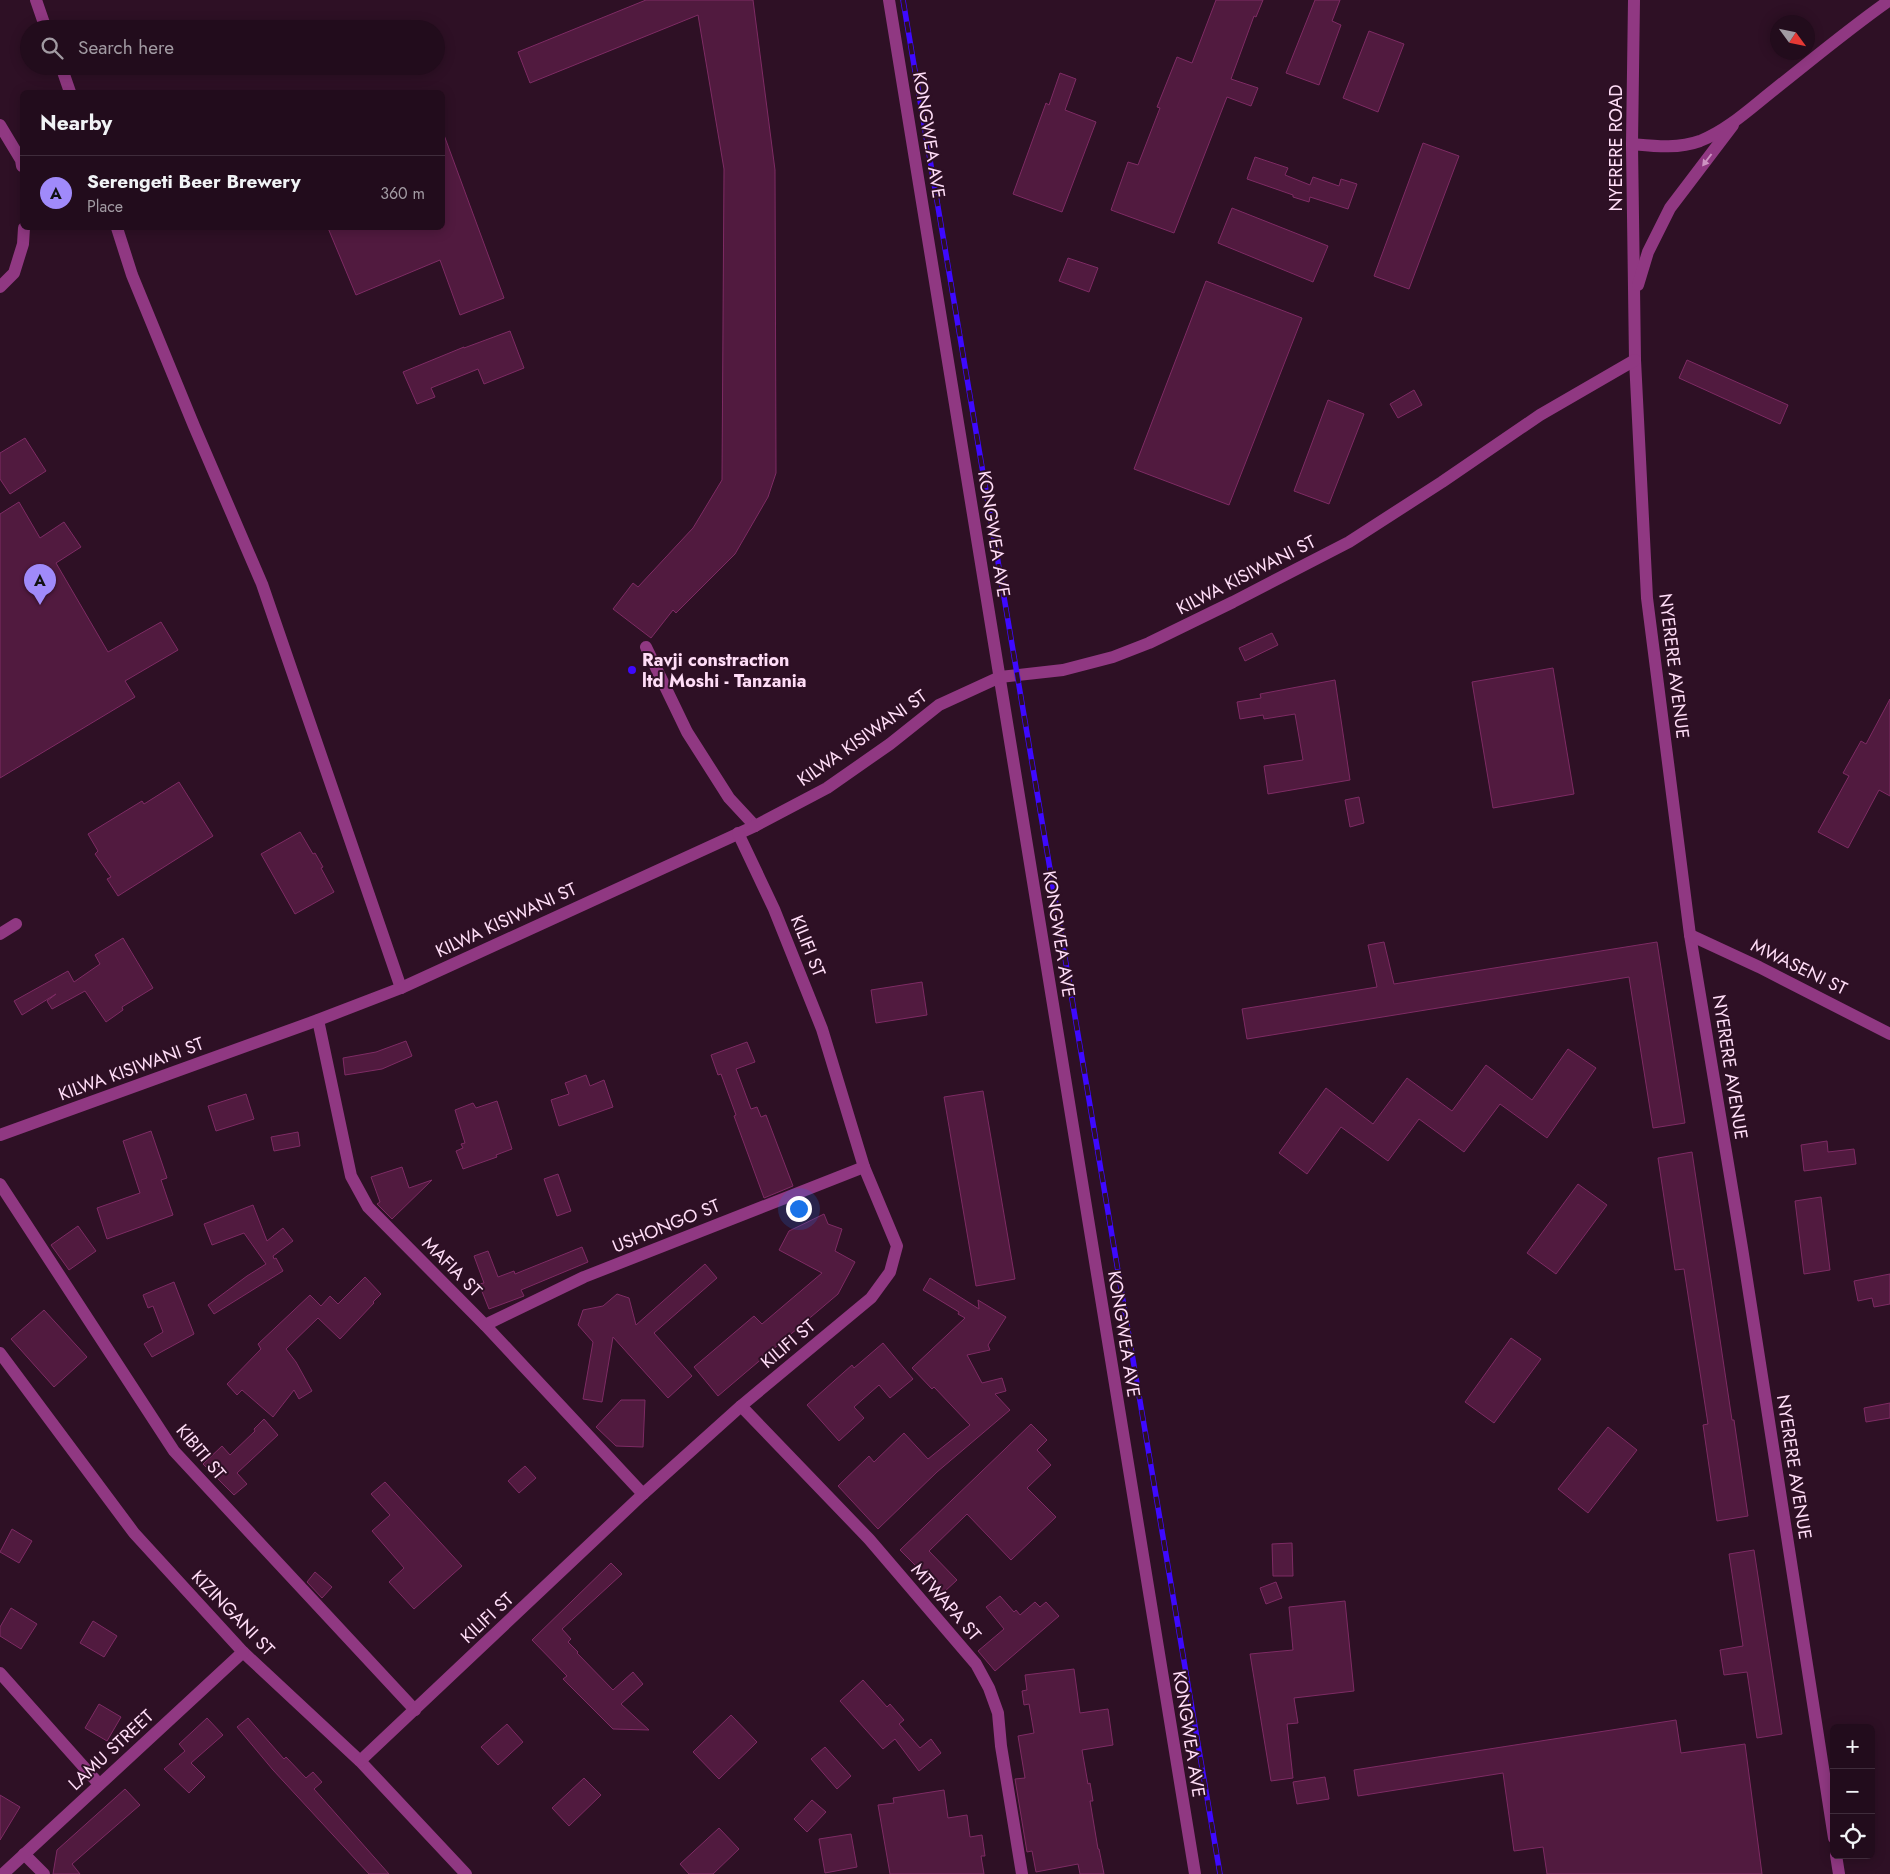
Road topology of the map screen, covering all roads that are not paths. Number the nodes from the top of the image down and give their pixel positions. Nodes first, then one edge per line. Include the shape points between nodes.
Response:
1 (36, 0) edge
2 (889, 0) edge
3 (1634, 0) edge
4 (1890, 0) edge
5 (43, 20) edge
6 (64, 75) edge
7 (69, 90) edge
8 (1736, 121) junction
9 (0, 125) edge
10 (1632, 144) junction
11 (20, 158) edge
12 (24, 230) edge
13 (118, 230) edge
14 (0, 287) edge
15 (1634, 297) junction
16 (1635, 360) junction
17 (646, 647) dead end
18 (1000, 677) junction
19 (755, 826) junction
20 (738, 834) junction
21 (16, 924) dead end
22 (0, 934) edge
23 (1690, 935) junction
24 (400, 988) junction
25 (318, 1020) junction
26 (1890, 1034) edge
27 (0, 1135) edge
28 (864, 1167) junction
29 (0, 1184) edge
30 (484, 1325) junction
31 (0, 1353) edge
32 (741, 1406) junction
33 (643, 1494) junction
34 (243, 1652) junction
35 (0, 1673) edge
36 (415, 1710) junction
37 (360, 1761) junction
38 (99, 1784) junction
39 (1830, 1814) edge
40 (24, 1854) junction
41 (1837, 1859) edge
42 (3, 1874) edge
43 (44, 1874) edge
44 (466, 1874) edge
45 (1022, 1874) edge
46 (1195, 1874) edge
47 (1839, 1874) edge

1 - 5 street
2 - 18 street, KONGWEA AVE
3 - 10 street, NYERERE ROAD
4 - 8 street
6 - 7 street
8 - 10 street via 1700,141 1665,146
8 -> 15 street via 1670,208 1648,252
9 - 11 street
10 - 15 street, NYERERE ROAD
12 - 14 street via 14,273
13 - 24 street via 132,275 262,584
15 - 16 street, NYERERE AVENUE
16 - 18 street, KILWA KISIWANI ST via 1540,415 1349,542 1233,602 1113,658 1063,670
16 - 23 street, NYERERE AVENUE via 1647,598
17 - 19 street via 687,732 728,798
18 - 19 street, KILWA KISIWANI ST via 939,705 827,788
18 - 46 street, KONGWEA AVE
19 - 20 street, KILWA KISIWANI ST
20 - 24 street, KILWA KISIWANI ST
20 - 28 street, KILIFI ST via 774,909 822,1029
21 - 22 street
23 - 26 street, MWASENI ST via 1759,966
23 - 39 street, NYERERE AVENUE via 1744,1257
24 - 25 street, KILWA KISIWANI ST
25 - 27 street, KILWA KISIWANI ST
25 - 30 street, MAFIA ST via 351,1176 368,1207
28 - 30 street, USHONGO ST via 584,1277
28 - 32 street, KILIFI ST via 897,1246 890,1272 871,1298
29 - 36 street, KIBITI ST via 174,1451
30 - 33 street, MAFIA ST
31 - 34 street, KIZINGANI ST via 134,1533
32 - 33 street, KILIFI ST
32 - 45 street, MTWAPA ST via 869,1539 976,1664 990,1688 998,1713
33 - 36 street, KILIFI ST
34 - 37 street, KIZINGANI ST
34 - 38 street, LAMU STREET
35 - 38 street
36 - 37 street, KILIFI ST
37 - 44 street, KIZINGANI ST
38 - 40 street, LAMU STREET
40 - 42 street, LAMU STREET
40 - 43 street
41 - 47 street

